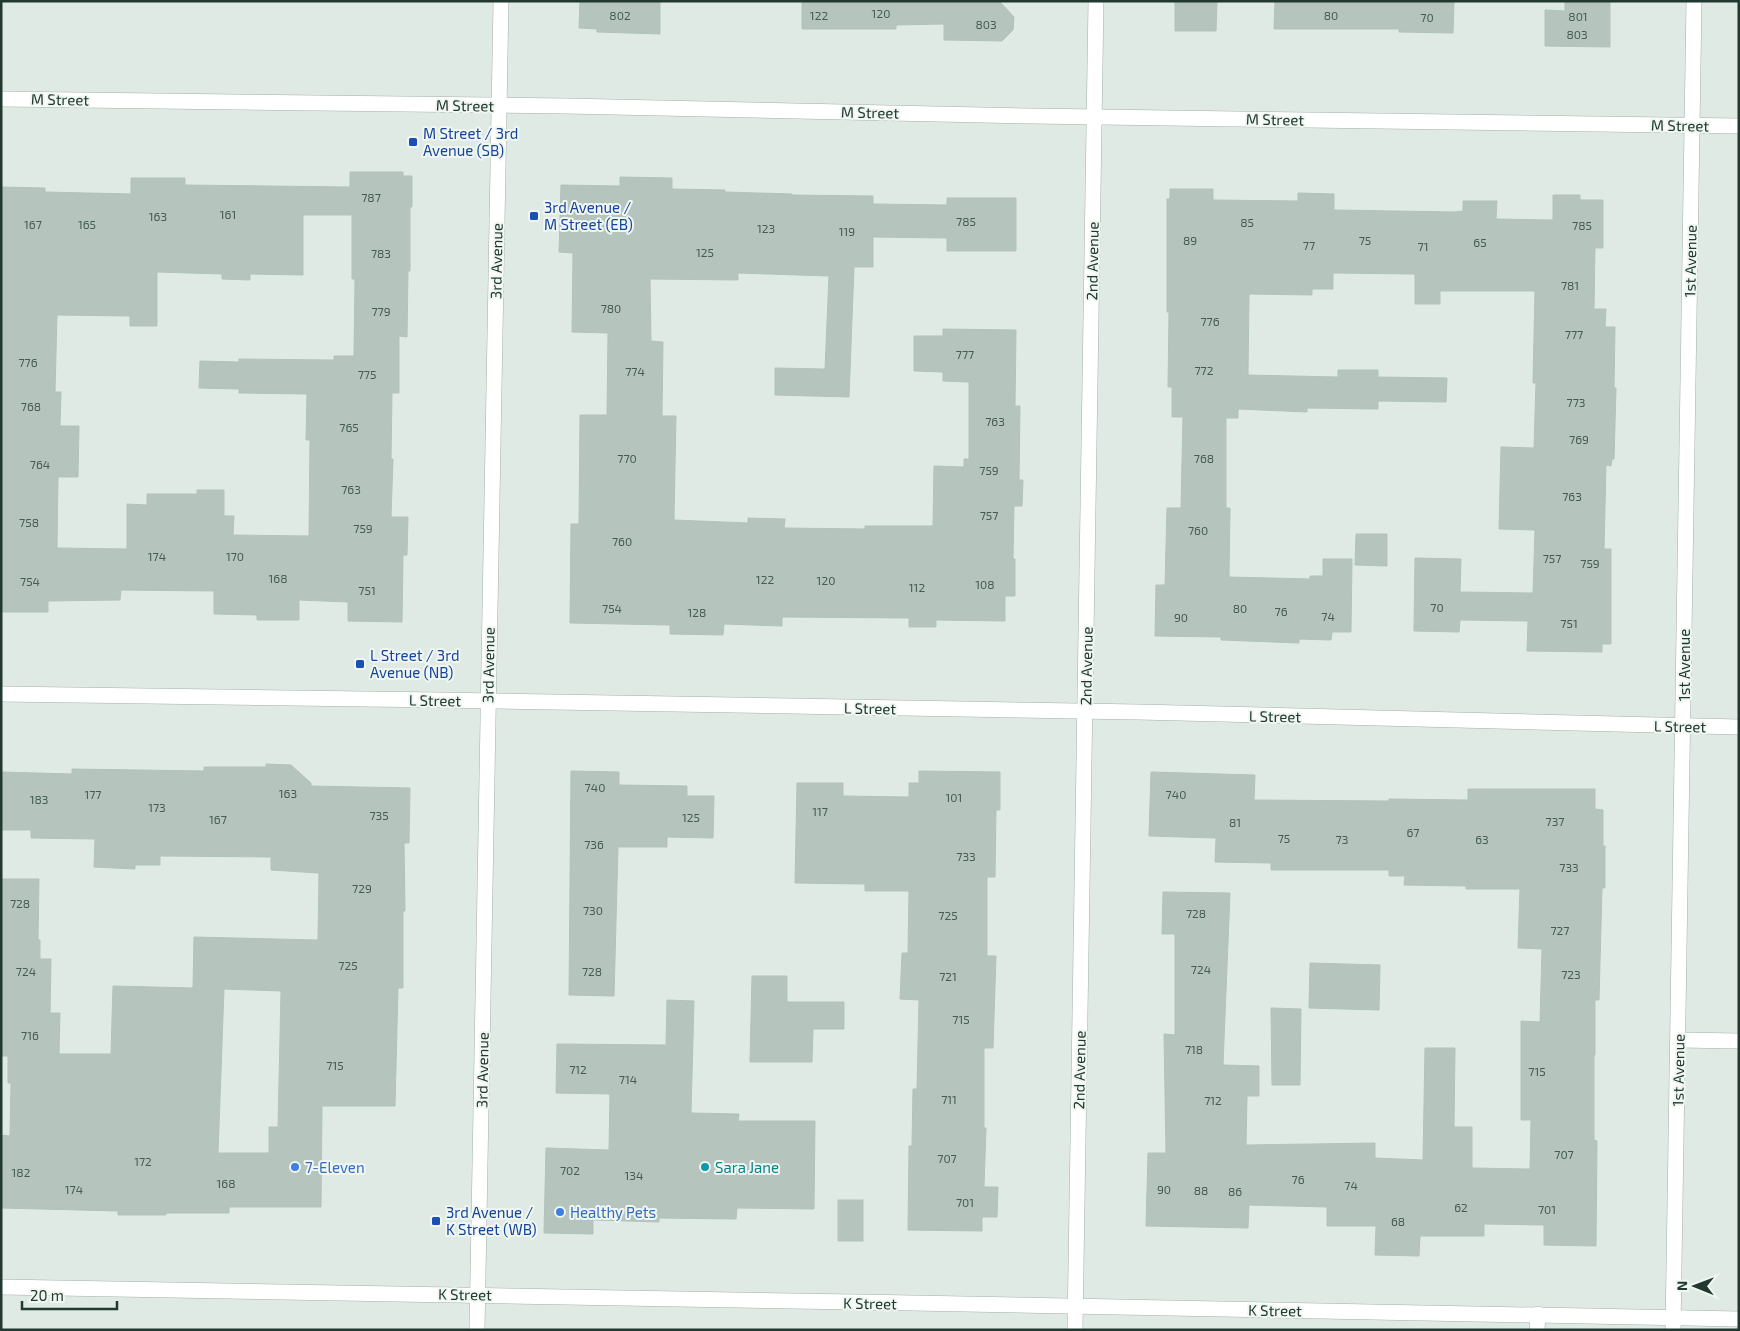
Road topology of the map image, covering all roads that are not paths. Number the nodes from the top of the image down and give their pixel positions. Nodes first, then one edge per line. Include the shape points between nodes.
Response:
1 (501, 1) edge
2 (1096, 1) edge
3 (1694, 1) edge
4 (1, 99) edge
5 (499, 105) junction
6 (1094, 117) junction
7 (1692, 126) junction
8 (1739, 126) edge
9 (1, 694) edge
10 (487, 701) junction
11 (1085, 712) junction
12 (1684, 726) junction
13 (1739, 727) edge
14 (1679, 1040) junction
15 (1739, 1041) edge
16 (1, 1287) edge
17 (478, 1294) junction
18 (1076, 1307) junction
19 (1538, 1314) junction
20 (1739, 1319) edge
21 (1674, 1324) edge
22 (477, 1330) edge
23 (1075, 1330) edge
24 (1538, 1330) edge

1 - 5 street, 3rd Avenue
2 - 6 street, 2nd Avenue
3 - 7 street, 1st Avenue
4 - 5 street, M Street
5 - 6 street, M Street
5 - 10 street, 3rd Avenue
6 - 7 street, M Street
6 - 11 street, 2nd Avenue
7 - 8 street, M Street
7 - 12 street, 1st Avenue
9 - 10 street, L Street
10 - 11 street, L Street
10 - 17 street, 3rd Avenue
11 - 12 street, L Street
11 - 18 street, 2nd Avenue
12 - 13 street, L Street
12 - 14 street, 1st Avenue
14 - 15 street
14 - 21 street, 1st Avenue
16 - 17 street, K Street
17 - 18 street, K Street
17 - 22 street, 3rd Avenue
18 - 19 street, K Street
18 - 23 street, 2nd Avenue
19 - 21 street, K Street
19 - 24 street
20 - 21 street, K Street

